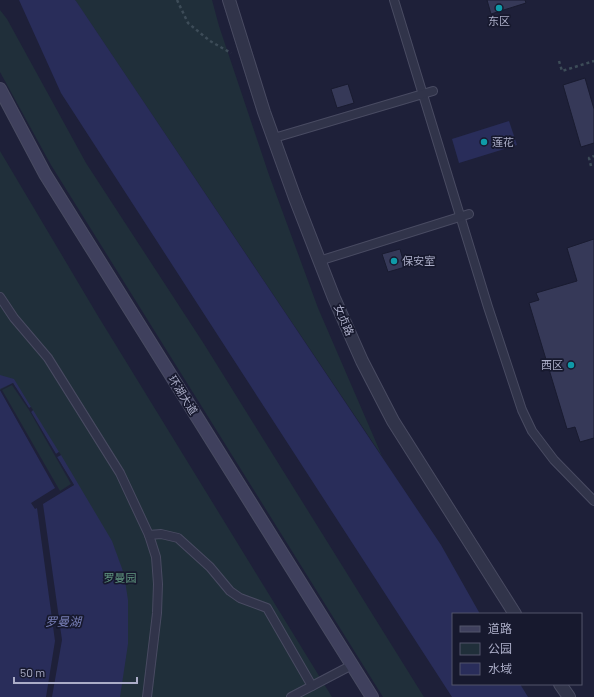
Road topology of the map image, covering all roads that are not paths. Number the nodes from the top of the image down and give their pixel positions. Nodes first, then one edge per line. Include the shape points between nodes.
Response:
1 (229, 0) edge
2 (394, 0) edge
3 (0, 89) edge
4 (433, 91) dead end
5 (423, 94) junction
6 (274, 138) junction
7 (469, 214) dead end
8 (461, 217) junction
9 (320, 261) junction
10 (0, 297) edge
11 (594, 501) edge
12 (149, 535) junction
13 (514, 613) edge
14 (352, 665) junction
15 (561, 685) edge
16 (312, 686) junction
17 (148, 697) edge
18 (291, 697) edge
19 (372, 697) edge
20 (568, 697) edge

1 - 6 street, 女贞路
2 - 5 lane
3 - 14 main road, 环湖大道 via 45,174
4 - 5 lane
5 - 6 lane
5 - 8 lane
6 - 9 street, 女贞路
7 - 8 lane
8 - 9 lane
8 - 11 lane via 524,415 532,431 554,460
9 - 13 street, 女贞路 via 362,360 393,421
10 - 12 lane via 48,358 120,473
12 - 16 lane via 161,534 178,538 210,567 230,591 240,598 267,608
12 - 17 lane via 156,557 158,584
14 - 16 lane
14 - 19 main road, 环湖大道
15 - 20 street
16 - 18 lane

